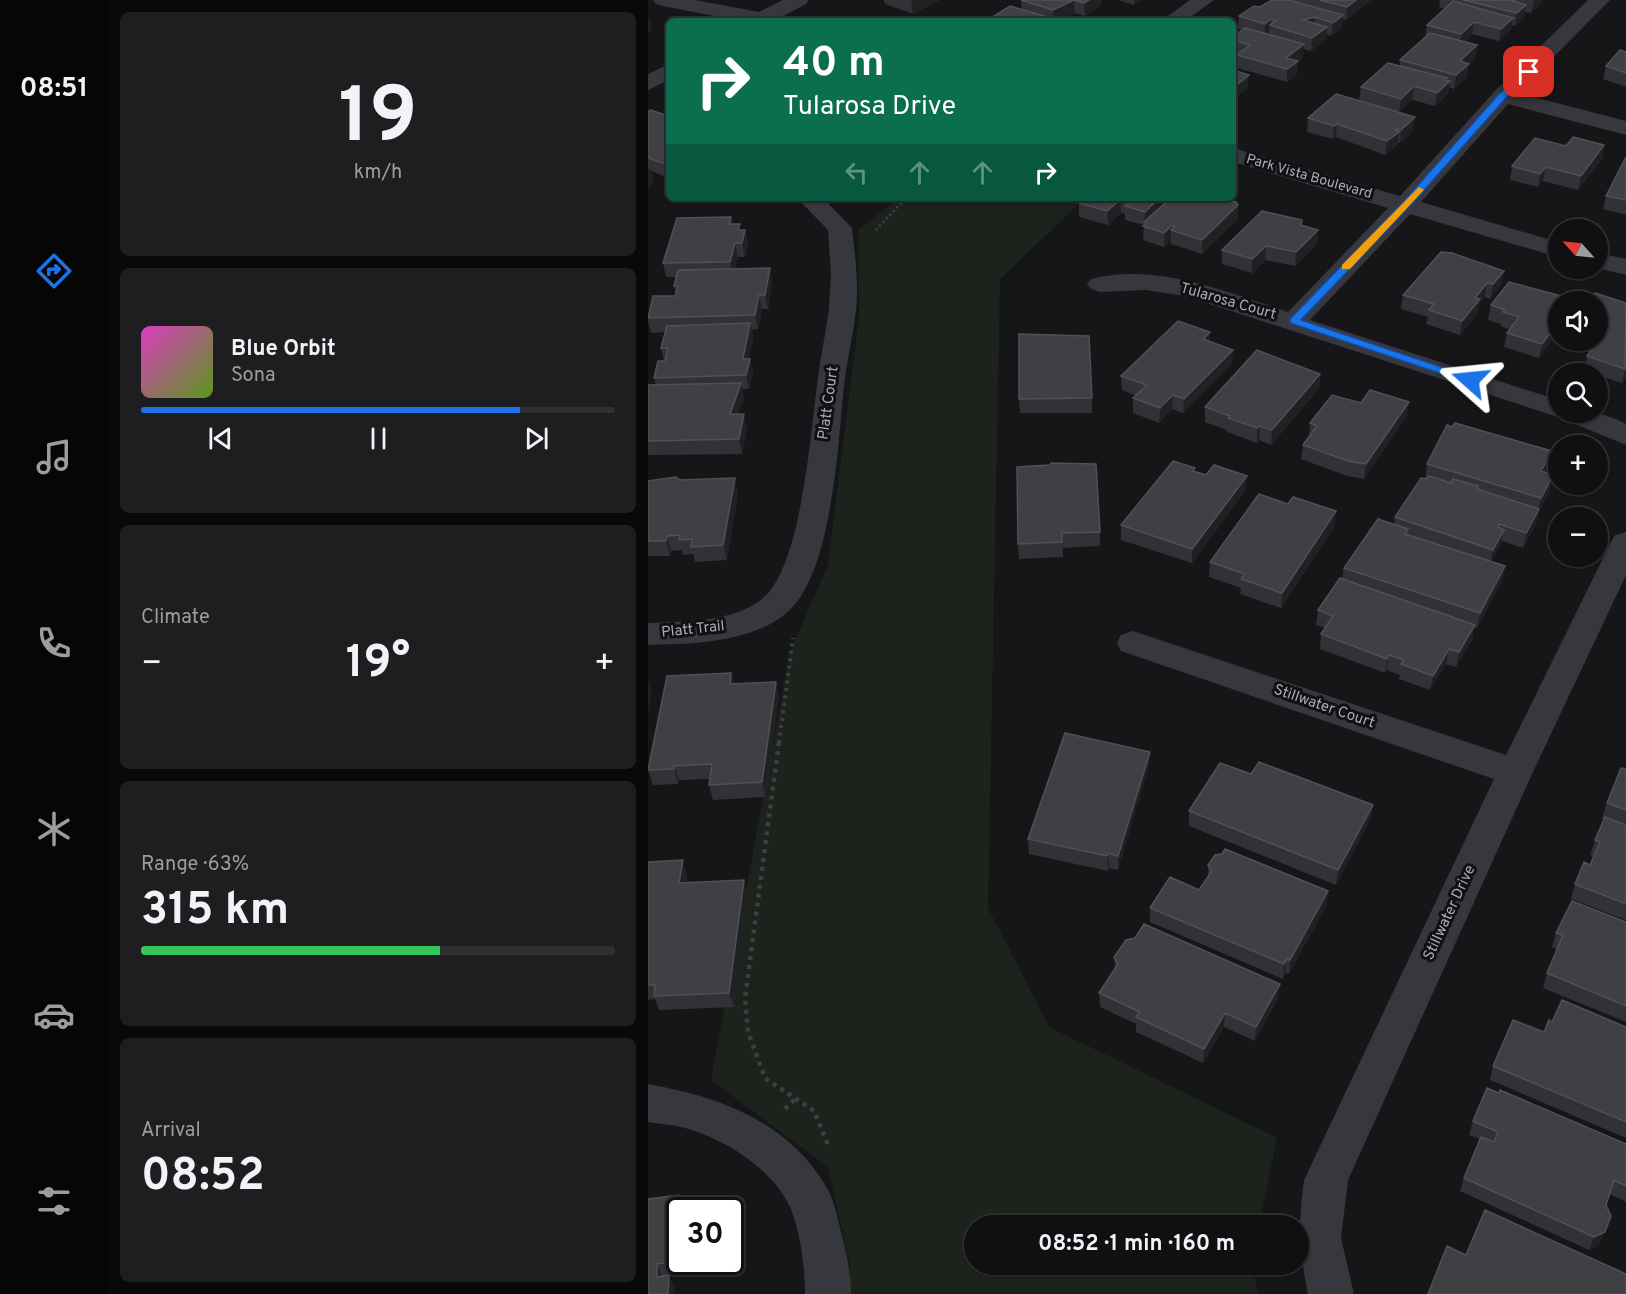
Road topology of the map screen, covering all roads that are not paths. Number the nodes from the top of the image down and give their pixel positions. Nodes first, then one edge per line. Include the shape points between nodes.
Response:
1 (663, 0) edge
2 (733, 0) edge
3 (799, 0) edge
4 (1204, 0) edge
5 (1600, 0) edge
6 (754, 18) edge
7 (761, 18) edge
8 (768, 18) edge
9 (1176, 18) edge
10 (666, 73) edge
11 (648, 83) edge
12 (1503, 96) junction
13 (1626, 128) edge
14 (1236, 156) edge
15 (812, 201) edge
16 (1406, 204) junction
17 (1548, 247) edge
18 (1608, 263) edge
19 (1626, 267) edge
20 (1100, 284) dead end
21 (1294, 321) junction
22 (1548, 406) edge
23 (1600, 423) edge
24 (1626, 436) edge
25 (1626, 542) edge
26 (782, 618) joint
27 (648, 634) edge
28 (1133, 643) dead end
29 (1515, 772) junction
30 (648, 1103) edge
31 (828, 1294) edge
32 (1331, 1294) edge

1 - 6 street
2 - 7 street
3 - 8 street
4 - 9 street
5 - 12 street
10 - 11 street
12 - 13 street
12 - 16 street
14 - 16 street, Park Vista Boulevard
15 - 26 street, Platt Court via 840,228 844,288 806,542 799,570 785,596
16 - 17 street, Park Vista Boulevard
16 - 21 street
18 - 19 street
20 - 21 street, Tularosa Court via 1146,282 1189,289
21 - 22 street, Tularosa Court
23 - 24 street
25 - 29 street, Stillwater Drive
26 - 27 street, Platt Trail via 684,633
28 - 29 street, Stillwater Court
29 - 32 street, Stillwater Drive via 1326,1180 1318,1238
30 - 31 street via 694,1111 755,1139 788,1168 812,1203 828,1272

